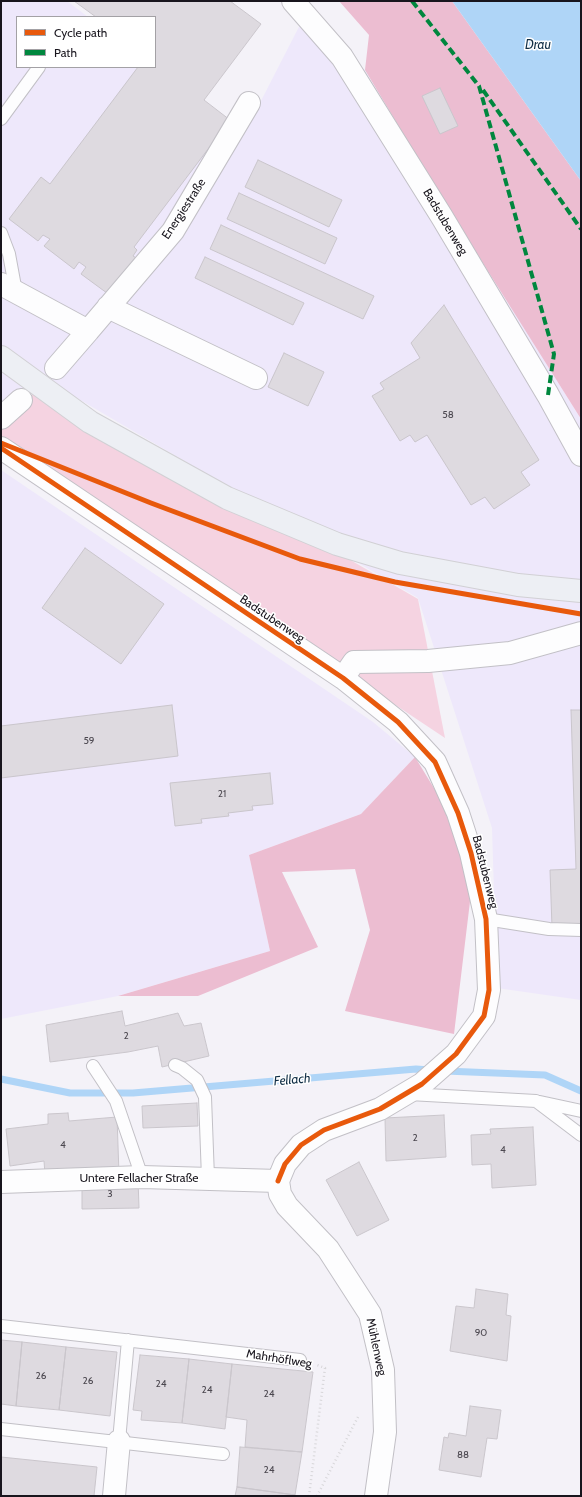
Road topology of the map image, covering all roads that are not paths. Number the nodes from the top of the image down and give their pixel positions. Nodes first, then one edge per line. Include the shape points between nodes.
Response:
1 (293, 1) edge
2 (38, 68) edge
3 (249, 103) dead end
4 (1, 119) edge
5 (1, 234) edge
6 (8, 288) edge
7 (108, 307) junction
8 (88, 331) junction
9 (1, 357) edge
10 (56, 368) dead end
11 (256, 378) dead end
12 (20, 400) dead end
13 (1, 418) edge
14 (1, 448) edge
15 (581, 455) edge
16 (581, 591) edge
17 (581, 634) edge
18 (343, 678) junction
19 (486, 919) junction
20 (581, 930) edge
21 (175, 1065) dead end
22 (93, 1066) dead end
23 (414, 1089) junction
24 (536, 1101) junction
25 (581, 1111) edge
26 (581, 1135) edge
27 (142, 1177) junction
28 (208, 1178) junction
29 (278, 1181) junction
30 (1, 1182) edge
31 (1, 1326) edge
32 (128, 1340) junction
33 (300, 1360) road end
34 (1, 1429) edge
35 (119, 1441) junction
36 (223, 1454) dead end
37 (114, 1496) edge
38 (376, 1496) edge

1 - 15 street, Badstubenweg via 342,57 442,217
2 - 4 lane
3 - 7 street, Energiestraße via 173,231
5 - 6 lane via 9,254
6 - 8 street
7 - 8 street, Energiestraße
7 - 11 street
8 - 10 street, Energiestraße
9 - 16 main road via 90,422 227,498 337,544 400,563 518,585
12 - 13 street
14 - 18 street, Badstubenweg
17 - 18 street via 510,653 428,661 354,662
18 - 19 street, Badstubenweg via 398,722 435,762 458,812 472,853
19 - 20 lane via 550,929
19 - 23 street, Badstubenweg via 489,990 484,1016 456,1054
21 - 28 lane via 197,1080 205,1098
22 - 27 lane via 116,1101
23 - 24 lane
23 - 29 street, Badstubenweg via 380,1109 324,1130 301,1145 285,1164
24 - 25 lane
24 - 26 lane
27 - 28 street, Untere Fellacher Straße
27 - 30 street, Untere Fellacher Straße
28 - 29 street, Untere Fellacher Straße
29 - 38 street, Mühlenweg via 280,1194 287,1206 328,1249 370,1314 383,1370 385,1432
31 - 32 lane, Mahrhöflweg
32 - 33 lane, Mahrhöflweg
32 - 35 lane
34 - 35 lane
35 - 36 lane
35 - 37 street

